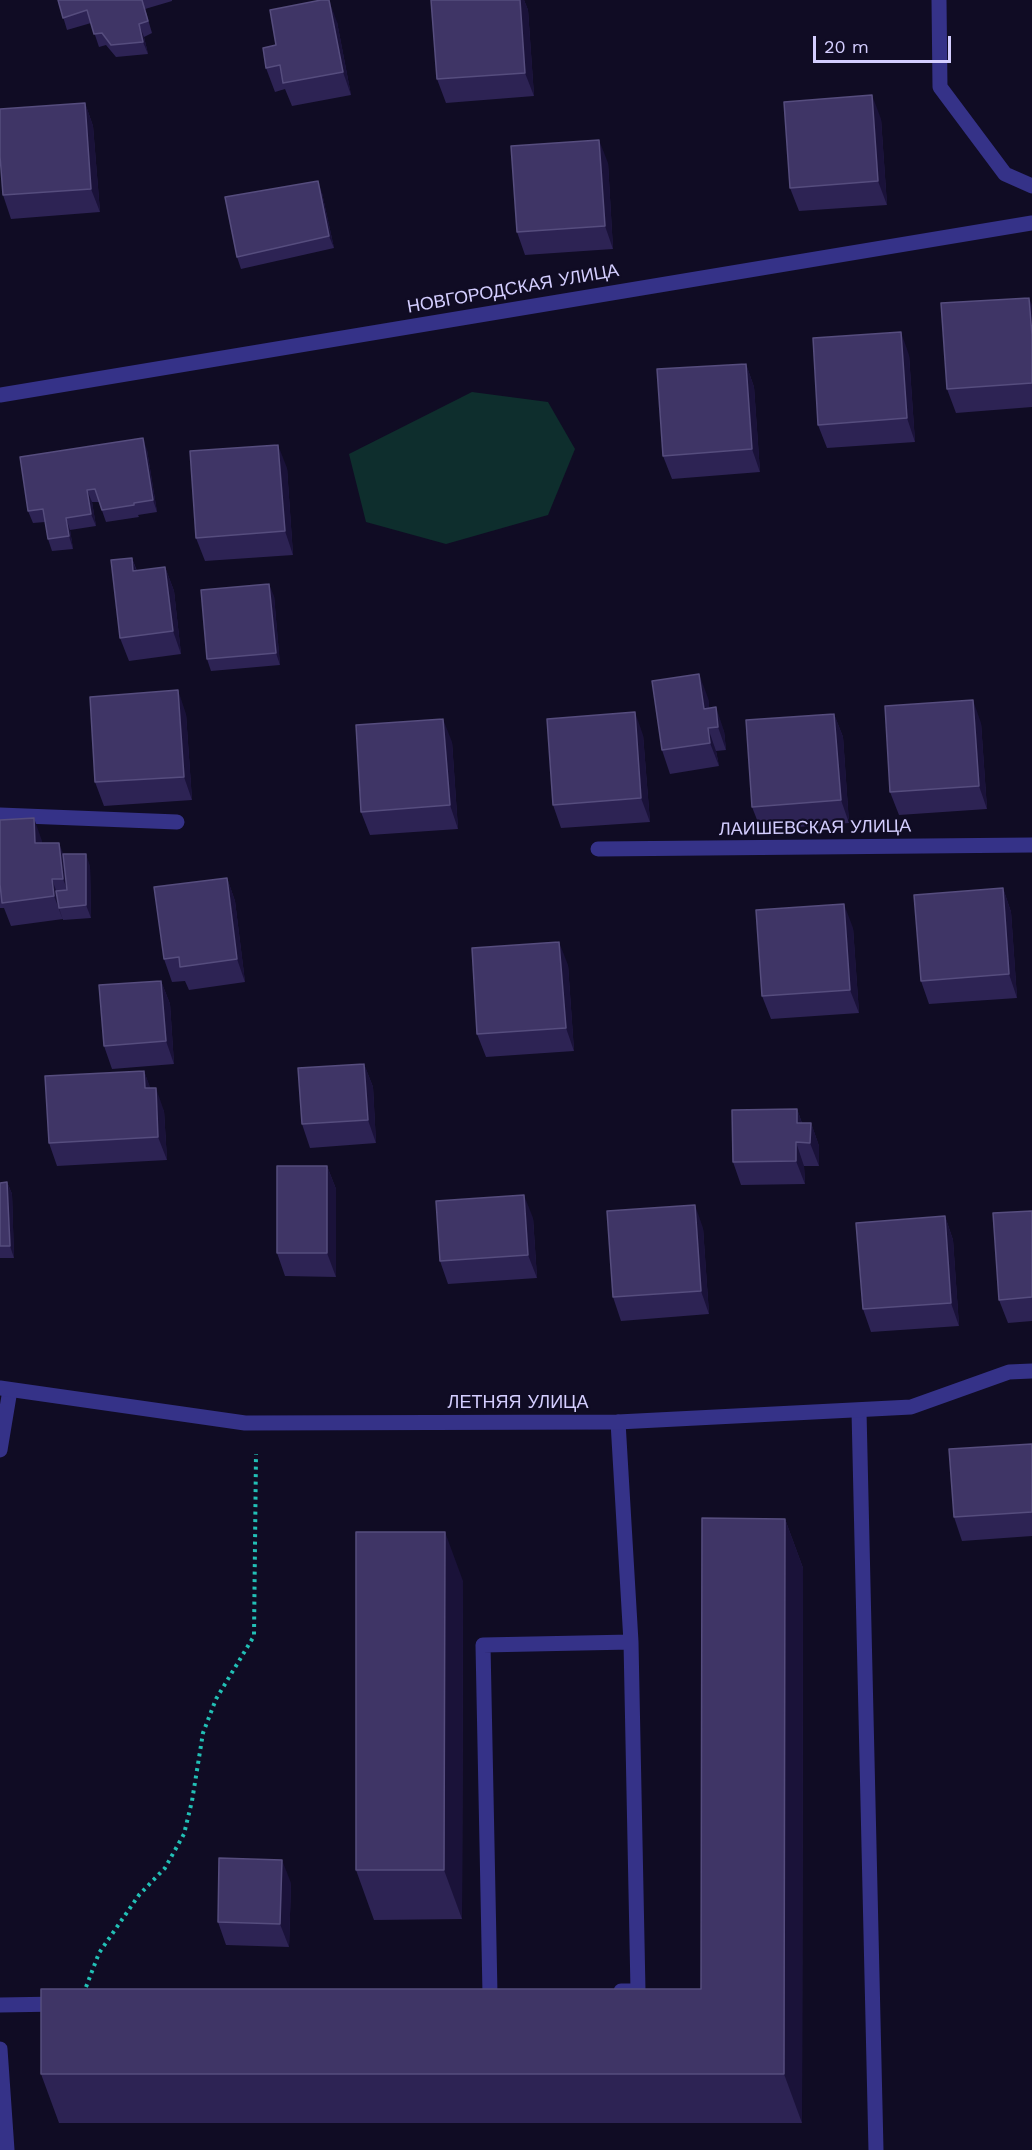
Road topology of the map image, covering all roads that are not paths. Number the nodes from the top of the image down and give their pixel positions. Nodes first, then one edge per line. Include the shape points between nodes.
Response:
1 (939, 0) edge
2 (1032, 186) edge
3 (1032, 223) edge
4 (0, 395) edge
5 (0, 815) edge
6 (177, 822) dead end
7 (1032, 845) edge
8 (598, 849) dead end
9 (1032, 1371) edge
10 (5, 1389) edge
11 (859, 1411) junction
12 (618, 1422) junction
13 (0, 1450) edge
14 (631, 1642) junction
15 (604, 1992) edge
16 (490, 1994) edge
17 (80, 2004) edge
18 (0, 2005) edge
19 (0, 2049) edge
20 (1, 2082) edge
21 (7, 2150) edge
22 (876, 2150) edge

1 - 2 street via 940,87 1005,174
3 - 4 street, НОВГОРОДСКАЯ УЛИЦА
5 - 6 street
7 - 8 street, ЛАИШЕВСКАЯ УЛИЦА
9 - 11 street, ЛЕТНЯЯ УЛИЦА via 1009,1372 911,1407
10 - 12 street, ЛЕТНЯЯ УЛИЦА via 255,1423
10 - 13 street
11 - 12 street, ЛЕТНЯЯ УЛИЦА
11 - 22 street
12 - 14 street
14 - 15 street via 638,1991
14 - 16 street via 483,1646
17 - 18 street
19 - 20 street
20 - 21 street

